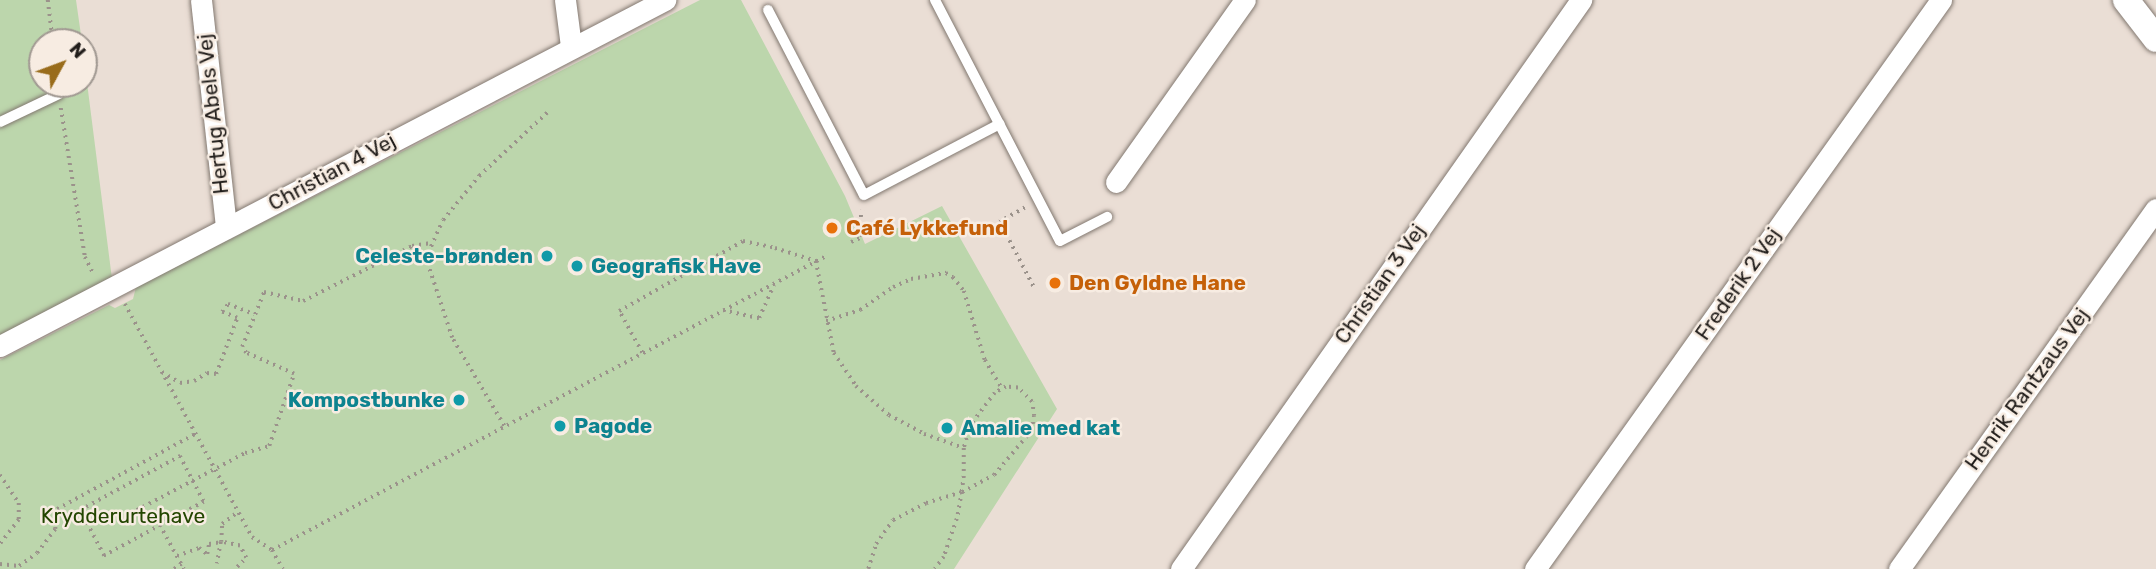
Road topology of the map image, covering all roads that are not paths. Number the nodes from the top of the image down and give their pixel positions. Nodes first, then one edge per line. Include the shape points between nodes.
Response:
1 (201, 0) edge
2 (565, 0) edge
3 (665, 0) edge
4 (935, 0) edge
5 (1245, 0) edge
6 (1581, 0) edge
7 (1941, 0) edge
8 (2126, 0) edge
9 (768, 10) dead end
10 (2156, 39) edge
11 (571, 46) junction
12 (51, 98) edge
13 (0, 122) edge
14 (1000, 124) junction
15 (1116, 182) dead end
16 (2156, 209) edge
17 (1107, 217) dead end
18 (226, 228) junction
19 (0, 346) edge
20 (1181, 569) edge
21 (1535, 569) edge
22 (1899, 569) edge

1 - 18 street, Hertug Abels Vej
2 - 11 street
3 - 11 street, Christian 4 Vej
4 - 14 lane
5 - 15 street
6 - 20 street, Christian 3 Vej
7 - 21 street, Frederik 2 Vej
8 - 10 street
9 - 14 lane via 864,195
11 - 18 street, Christian 4 Vej
12 - 13 lane
14 - 17 lane via 1060,241
16 - 22 street, Henrik Rantzaus Vej
18 - 19 street, Christian 4 Vej

